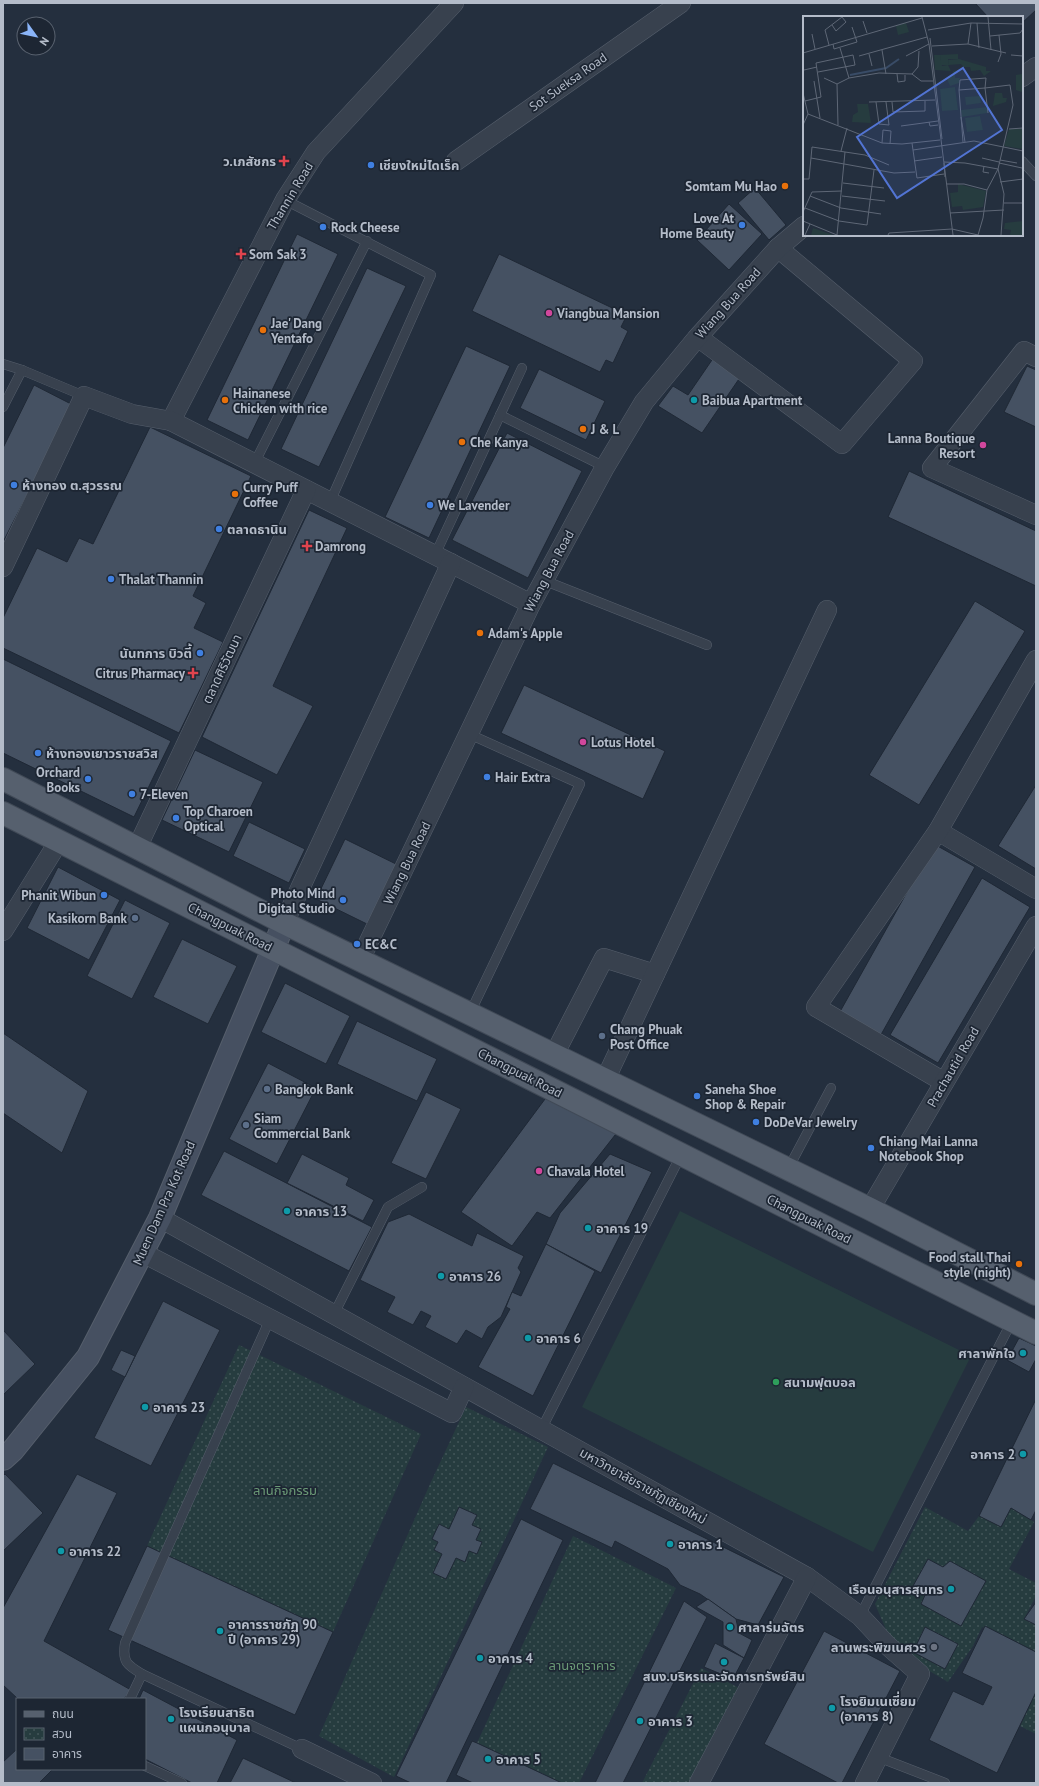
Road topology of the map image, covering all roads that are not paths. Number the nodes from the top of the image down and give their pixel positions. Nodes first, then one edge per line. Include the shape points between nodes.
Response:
1 (454, 3) edge
2 (681, 3) edge
3 (1036, 67) edge
4 (1023, 76) edge
5 (456, 161) dead end
6 (1023, 162) edge
7 (1036, 176) edge
8 (285, 200) junction
9 (803, 227) edge
10 (367, 241) junction
11 (778, 248) junction
12 (699, 338) junction
13 (1036, 357) edge
14 (3, 364) edge
15 (522, 368) dead end
16 (22, 370) junction
17 (84, 396) junction
18 (3, 406) edge
19 (500, 415) junction
20 (171, 421) junction
21 (254, 464) junction
22 (605, 467) junction
23 (306, 490) junction
24 (330, 502) junction
25 (1036, 515) edge
26 (443, 559) junction
27 (3, 567) edge
28 (543, 580) junction
29 (531, 604) junction
30 (827, 610) dead end
31 (707, 644) dead end
32 (1036, 660) edge
33 (469, 734) junction
34 (3, 779) edge
35 (3, 813) edge
36 (938, 831) junction
37 (59, 841) junction
38 (137, 848) junction
39 (1036, 889) edge
40 (284, 923) junction
41 (1036, 926) edge
42 (3, 931) edge
43 (273, 949) junction
44 (360, 960) junction
45 (655, 974) junction
46 (470, 1013) junction
47 (554, 1055) junction
48 (605, 1080) junction
49 (944, 1082) junction
50 (831, 1088) dead end
51 (682, 1154) junction
52 (788, 1169) junction
53 (422, 1187) dead end
54 (870, 1209) junction
55 (160, 1218) junction
56 (143, 1253) junction
57 (1036, 1294) edge
58 (334, 1314) junction
59 (270, 1320) junction
60 (1012, 1321) junction
61 (1036, 1334) edge
62 (464, 1387) junction
63 (541, 1430) junction
64 (3, 1459) edge
65 (806, 1577) junction
66 (860, 1616) junction
67 (142, 1674) junction
68 (130, 1698) edge
69 (302, 1749) joint
70 (878, 1757) junction
71 (146, 1766) edge
72 (182, 1783) edge
73 (372, 1783) edge
74 (699, 1783) edge
75 (864, 1783) edge
76 (945, 1783) edge

1 - 8 street, Thannin Road via 316,152
2 - 5 street, Sot Sueksa Road
3 - 4 street
6 - 7 lane
8 - 10 lane
8 - 20 street, Thannin Road
9 - 11 street, Wiang Bua Road
10 - 21 lane
10 - 24 lane via 431,274
11 - 12 street, Wiang Bua Road
11 - 12 street via 913,361 842,444
12 - 22 street, Wiang Bua Road via 644,402
13 - 25 street via 1024,351 932,468
14 - 16 lane
15 - 19 lane
16 - 17 lane
16 - 18 lane
17 - 20 street via 132,414
17 - 27 street
19 - 22 lane
19 - 26 lane
20 - 21 street
21 - 23 street
22 - 28 street, Wiang Bua Road
23 - 24 street
23 - 38 street, ตลาดศิริวัฒนา
24 - 26 street
26 - 29 street
26 - 40 street
28 - 29 street, Wiang Bua Road
28 - 31 lane
29 - 33 street, Wiang Bua Road
30 - 45 street
32 - 36 street
33 - 44 street, Wiang Bua Road
33 - 46 lane via 580,784
34 - 38 main road
35 - 37 main road, Changpuak Road
36 - 39 street
36 - 49 street via 816,1007
37 - 42 street
37 - 43 main road, Changpuak Road
38 - 40 main road
40 - 43 street, Muen Dam Pra Kot Road
40 - 44 main road
41 - 49 street, Prachautid Road
43 - 51 main road, Changpuak Road
43 - 55 street, Muen Dam Pra Kot Road
44 - 46 main road
45 - 47 street via 604,958
45 - 48 street
46 - 47 main road
47 - 48 main road
48 - 52 main road
49 - 54 street, Prachautid Road
50 - 52 lane
51 - 60 main road, Changpuak Road
51 - 63 lane
52 - 54 main road
53 - 58 lane via 388,1207
54 - 57 main road
55 - 56 street, Muen Dam Pra Kot Road
55 - 58 street, มหาวิทยาลัยราชภัฏเชียงใหม่
56 - 59 street
56 - 64 street, Muen Dam Pra Kot Road via 88,1357
58 - 62 street, มหาวิทยาลัยราชภัฏเชียงใหม่
59 - 62 street via 452,1413
59 - 67 lane via 125,1643 123,1655 128,1665
60 - 61 main road, Changpuak Road
60 - 66 lane
62 - 63 street, มหาวิทยาลัยราชภัฏเชียงใหม่
63 - 65 street, มหาวิทยาลัยราชภัฏเชียงใหม่
65 - 66 street, มหาวิทยาลัยราชภัฏเชียงใหม่
65 - 74 street
66 - 70 street, มหาวิทยาลัยราชภัฏเชียงใหม่ via 887,1645 920,1674
67 - 68 lane
67 - 69 lane
69 - 73 street
70 - 75 street
70 - 76 lane
71 - 72 lane

